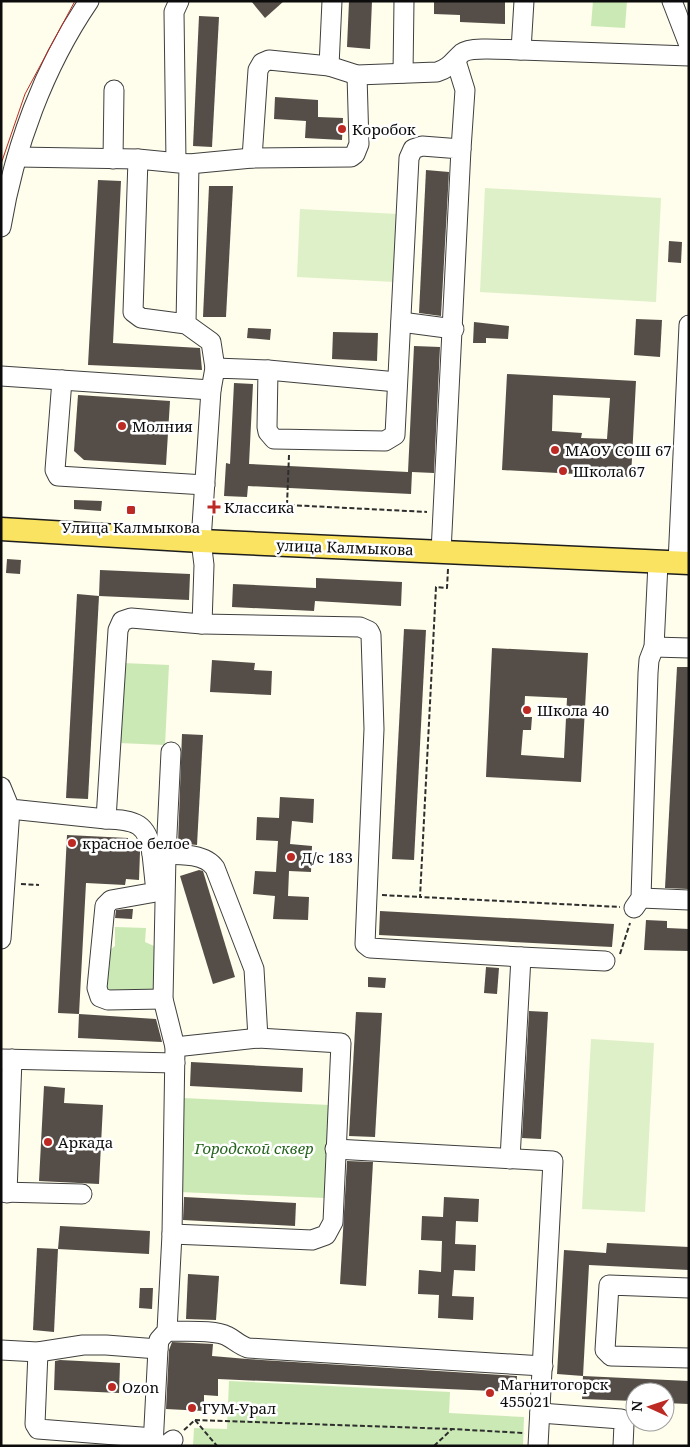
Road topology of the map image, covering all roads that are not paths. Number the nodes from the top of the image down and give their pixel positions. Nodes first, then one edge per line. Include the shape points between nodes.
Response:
1 (89, 1) edge
2 (179, 1) edge
3 (332, 1) edge
4 (404, 1) edge
5 (524, 1) edge
6 (672, 1) edge
7 (689, 45) edge
8 (521, 50) junction
9 (689, 56) edge
10 (456, 61) junction
11 (329, 66) junction
12 (403, 73) junction
13 (357, 75) junction
14 (114, 90) dead end
15 (461, 149) junction
16 (17, 157) junction
17 (252, 158) junction
18 (113, 159) junction
19 (138, 159) junction
20 (182, 163) junction
21 (1, 227) edge
22 (401, 322) junction
23 (186, 324) junction
24 (689, 325) edge
25 (454, 329) junction
26 (215, 368) junction
27 (268, 370) junction
28 (1, 376) edge
29 (62, 380) junction
30 (397, 382) junction
31 (211, 390) junction
32 (205, 484) junction
33 (1, 529) edge
34 (201, 541) junction
35 (445, 552) junction
36 (675, 563) edge
37 (202, 624) junction
38 (654, 647) junction
39 (689, 648) edge
40 (171, 752) dead end
41 (1, 787) edge
42 (10, 809) junction
43 (106, 819) junction
44 (159, 854) junction
45 (156, 892) junction
46 (689, 900) edge
47 (165, 911) junction
48 (1, 939) edge
49 (521, 956) junction
50 (605, 961) road end
51 (163, 999) junction
52 (258, 1038) junction
53 (175, 1055) junction
54 (6, 1059) edge
55 (335, 1149) junction
56 (510, 1158) junction
57 (4, 1193) edge
58 (82, 1194) dead end
59 (172, 1234) junction
60 (689, 1288) edge
61 (167, 1331) junction
62 (158, 1349) junction
63 (1, 1350) edge
64 (38, 1352) junction
65 (689, 1358) edge
66 (542, 1366) junction
67 (540, 1413) junction
68 (539, 1440) edge
69 (161, 1442) edge
70 (623, 1446) edge

1 - 16 street via 55,60
2 - 20 street via 174,12
3 - 11 street
4 - 12 street
5 - 8 street
6 - 7 street
8 - 9 street
8 - 10 street via 470,50 462,53
10 - 12 street via 438,72
10 - 15 street via 465,90
11 - 13 street
11 - 17 street via 262,62 258,70
12 - 13 street
13 - 17 street via 359,144 355,154 346,158
14 - 18 street
15 - 22 street via 422,146 410,153
15 - 25 street
16 - 18 street
16 - 21 street
17 - 20 street
18 - 19 street
19 - 20 street
19 - 23 street via 133,312 141,318
20 - 23 street
22 - 25 street
22 - 30 street
23 - 26 street via 210,341
24 - 36 street
25 - 35 street via 443,513
26 - 27 street
26 - 31 street
27 - 30 street
27 - 30 street via 268,432 274,439 389,441 396,431
28 - 29 street
29 - 31 street
29 - 32 street via 54,470 58,476
31 - 32 street
32 - 34 street
33 - 34 main road, улица Калмыкова
34 - 35 main road, улица Калмыкова
34 - 37 street via 204,565
35 - 36 main road, улица Калмыкова
36 - 38 street
37 - 43 street via 131,618 119,625
37 - 49 street via 360,627 369,631 372,640 374,729 365,942 368,948
38 - 39 street
38 - 46 street via 648,673 638,903
40 - 44 street
41 - 42 street
42 - 43 street
42 - 48 street
43 - 44 street via 127,820 143,827
44 - 45 street
44 - 47 street
44 - 52 street via 201,857 215,868 254,970
45 - 47 street
45 - 51 street via 111,900 105,906 97,988 100,997 108,1000
47 - 51 street
49 - 50 street
49 - 56 street
51 - 53 street
52 - 53 street
52 - 55 street via 341,1043
53 - 54 street
53 - 59 street
54 - 57 street
55 - 56 street
55 - 59 street via 333,1222 331,1229 319,1239
56 - 66 street via 553,1161
57 - 58 street
59 - 61 street
60 - 65 street via 609,1285 605,1350 611,1356
61 - 62 street via 162,1335
61 - 66 street via 214,1333 227,1336 237,1345 248,1348
62 - 64 street via 83,1345
62 - 69 street
63 - 64 street
64 - 69 street via 35,1424 38,1429
66 - 67 street
67 - 68 street
67 - 70 street via 621,1419 624,1424

